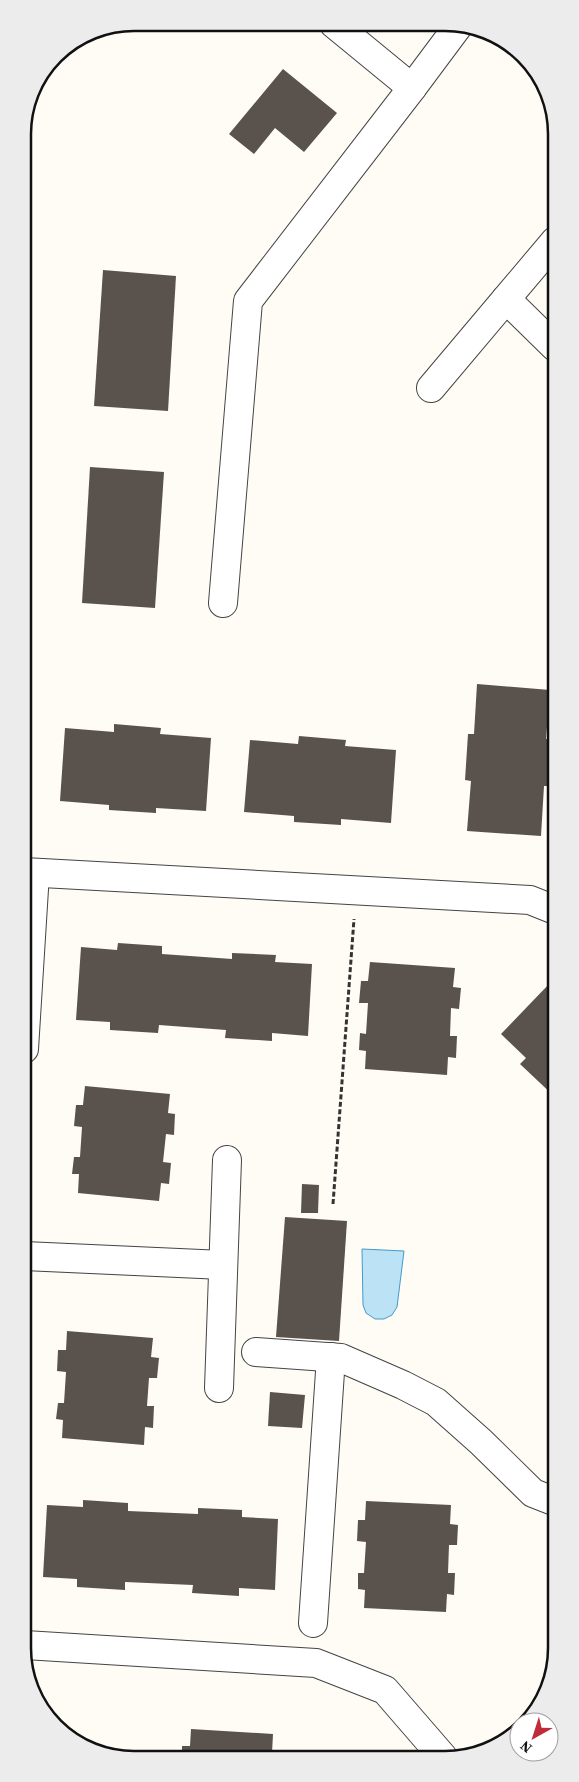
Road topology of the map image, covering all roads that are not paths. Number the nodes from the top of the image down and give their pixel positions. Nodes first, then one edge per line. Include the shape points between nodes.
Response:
1 (343, 31) edge
2 (454, 31) edge
3 (412, 88) junction
4 (548, 248) edge
5 (506, 299) junction
6 (548, 340) edge
7 (431, 388) dead end
8 (223, 603) dead end
9 (31, 873) edge
10 (548, 907) edge
11 (227, 1160) dead end
12 (31, 1256) edge
13 (223, 1265) junction
14 (256, 1352) dead end
15 (331, 1357) junction
16 (219, 1388) dead end
17 (548, 1499) edge
18 (314, 1624) dead end
19 (31, 1645) edge
20 (437, 1751) edge

1 - 3 street
2 - 3 street
3 - 8 street via 248,301
4 - 5 street
5 - 6 street
5 - 7 street
9 - 10 street via 530,900
11 - 13 street
12 - 13 street
13 - 16 street
14 - 15 street
15 - 17 street via 341,1358 436,1402 533,1493
15 - 18 street
19 - 20 street via 316,1663 385,1690

